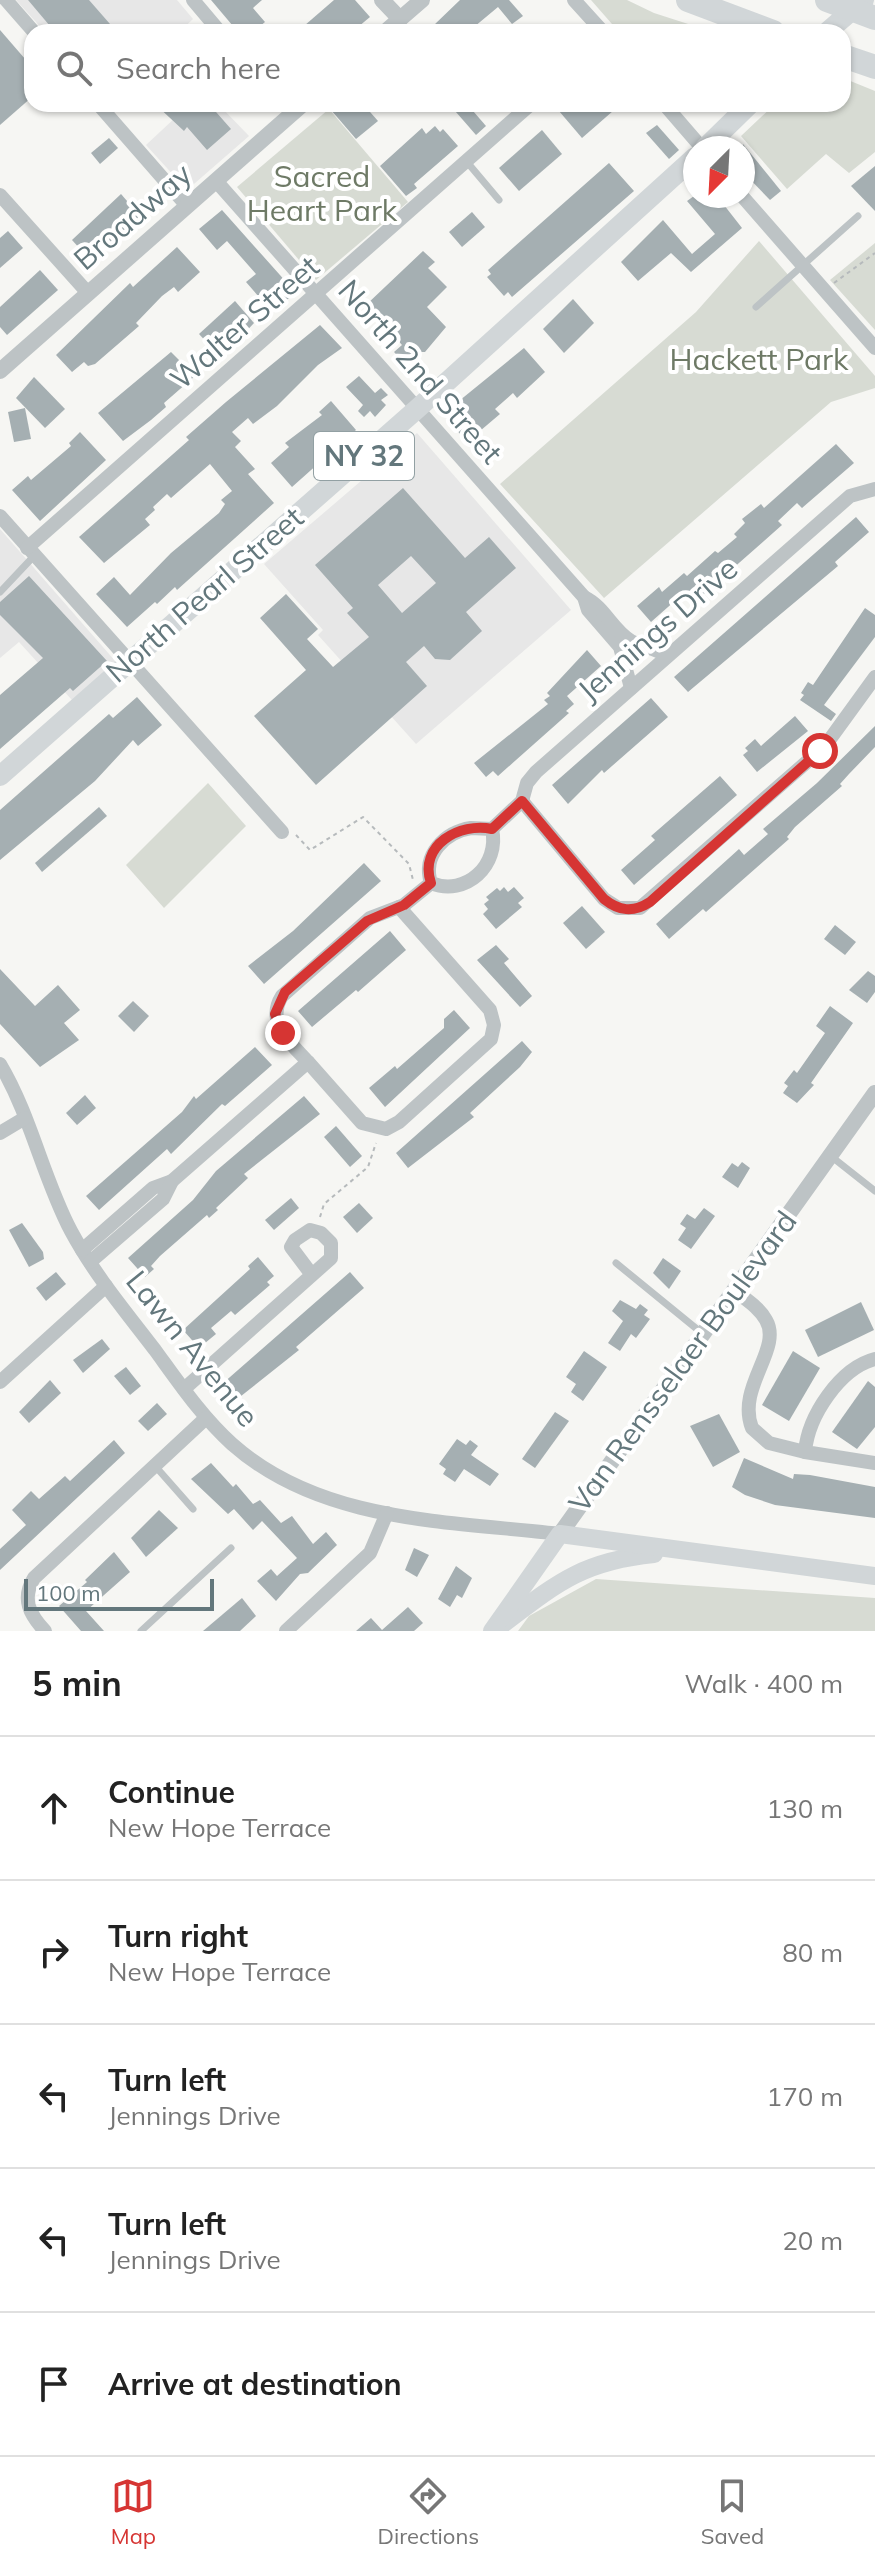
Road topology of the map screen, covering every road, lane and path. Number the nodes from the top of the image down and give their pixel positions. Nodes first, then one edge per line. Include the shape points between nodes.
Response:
1 (6, 0) edge
2 (193, 0) edge
3 (382, 0) edge
4 (422, 0) edge
5 (574, 0) edge
6 (688, 0) edge
7 (827, 0) edge
8 (839, 0) edge
9 (864, 0) edge
10 (875, 9) edge
11 (875, 18) edge
12 (400, 19) junction
13 (27, 24) edge
14 (213, 24) edge
15 (394, 24) edge
16 (596, 24) edge
17 (751, 24) edge
18 (836, 24) edge
19 (851, 59) edge
20 (875, 67) edge
21 (105, 112) edge
22 (287, 112) edge
23 (522, 112) edge
24 (671, 112) edge
25 (741, 112) edge
26 (692, 136) edge
27 (716, 136) edge
28 (467, 162) junction
29 (683, 168) edge
30 (217, 182) junction
31 (0, 195) edge
32 (499, 200) dead end
33 (187, 206) junction
34 (752, 208) edge
35 (858, 216) dead end
36 (875, 253) edge
37 (802, 266) junction
38 (824, 290) junction
39 (88, 293) junction
40 (317, 295) junction
41 (756, 307) dead end
42 (875, 348) edge
43 (0, 371) edge
44 (417, 409) junction
45 (875, 489) edge
46 (0, 516) edge
47 (31, 552) junction
48 (0, 592) edge
49 (584, 597) junction
50 (667, 656) junction
51 (130, 661) junction
52 (875, 677) edge
53 (631, 688) junction
54 (0, 776) edge
55 (522, 801) junction
56 (492, 829) junction
57 (287, 831) joint
58 (426, 888) junction
59 (399, 907) junction
60 (308, 1062) junction
61 (0, 1064) edge
62 (875, 1093) edge
63 (25, 1118) junction
64 (380, 1129) junction
65 (0, 1133) edge
66 (830, 1155) junction
67 (875, 1191) edge
68 (316, 1230) junction
69 (86, 1256) junction
70 (616, 1263) dead end
71 (312, 1275) junction
72 (106, 1286) junction
73 (734, 1290) junction
74 (703, 1334) junction
75 (875, 1359) edge
76 (0, 1382) edge
77 (184, 1389) junction
78 (206, 1418) junction
79 (805, 1452) junction
80 (875, 1463) edge
81 (156, 1467) junction
82 (193, 1509) dead end
83 (387, 1513) junction
84 (560, 1534) junction
85 (231, 1548) dead end
86 (721, 1556) junction
87 (875, 1576) edge
88 (45, 1631) edge
89 (141, 1631) edge
90 (286, 1631) edge
91 (493, 1631) edge

1 - 13 street
2 - 14 street
3 - 12 street
4 - 12 street
5 - 16 street
6 - 17 highway
7 - 11 highway
8 - 10 highway
9 - 18 main road
12 - 15 street
19 - 20 highway
21 - 33 street
22 - 30 street, Broadway
23 - 28 street, Walter Street
24 - 26 street
25 - 27 main road
28 - 32 lane
28 - 40 street, Walter Street
29 - 44 main road, North Pearl Street / NY 32
30 - 33 street, Broadway
30 - 40 street, North 2nd Street
31 - 39 street
33 - 39 street, Broadway
34 - 37 street
35 - 37 lane
36 - 38 path
37 - 38 street
37 - 41 lane
38 - 42 street
39 - 43 street, Broadway
40 - 44 street, North 2nd Street
40 - 47 street, Walter Street
44 - 49 street, North 2nd Street
44 - 51 main road, North Pearl Street / NY 32
45 - 50 street, Jennings Drive via 850,496
46 - 47 street
47 - 48 lane
47 - 51 street
49 - 50 street, North 2nd Street via 629,640
49 - 53 street, North 2nd Street via 588,610 621,651
50 - 53 street, Jennings Drive
51 - 54 main road, North Pearl Street / NY 32
51 - 57 street
52 - 55 street via 825,746 640,908 623,909 604,899
53 - 55 street, Jennings Drive via 532,777
55 - 56 street, Jennings Drive
56 - 58 street via 463,829 443,839 430,860
56 - 58 street via 492,854 479,874 461,885
57 - 58 path via 310,850 363,817
58 - 59 street
59 - 60 street via 367,921 279,1000 279,1029
59 - 64 street via 490,1010 494,1030 485,1047 410,1113
60 - 64 street via 362,1123
60 - 69 street via 172,1181 153,1188
61 - 63 street, Lawn Avenue
62 - 66 street, Van Rensselaer Boulevard
63 - 65 street
63 - 69 street, Lawn Avenue
64 - 68 path via 369,1166 325,1203
66 - 67 lane
66 - 73 street, Van Rensselaer Boulevard
68 - 71 street via 334,1253
68 - 71 street via 304,1232 291,1247
69 - 72 street, Lawn Avenue
70 - 74 lane
71 - 77 street
72 - 76 street
72 - 77 street, Lawn Avenue
73 - 74 street, Van Rensselaer Boulevard
73 - 79 street via 761,1313 770,1330 747,1398 752,1428 769,1443
74 - 84 street, Van Rensselaer Boulevard
75 - 79 street via 840,1381 813,1425
77 - 78 street, Lawn Avenue
78 - 81 street
78 - 83 street, Lawn Avenue via 247,1456 285,1481 334,1501
79 - 80 street
81 - 82 lane
81 - 88 street via 34,1578 28,1605
83 - 84 street, Lawn Avenue
83 - 90 street via 370,1553
84 - 86 main road
84 - 91 main road, Van Rensselaer Boulevard
85 - 89 lane
86 - 87 main road
86 - 91 main road via 635,1556 578,1572

